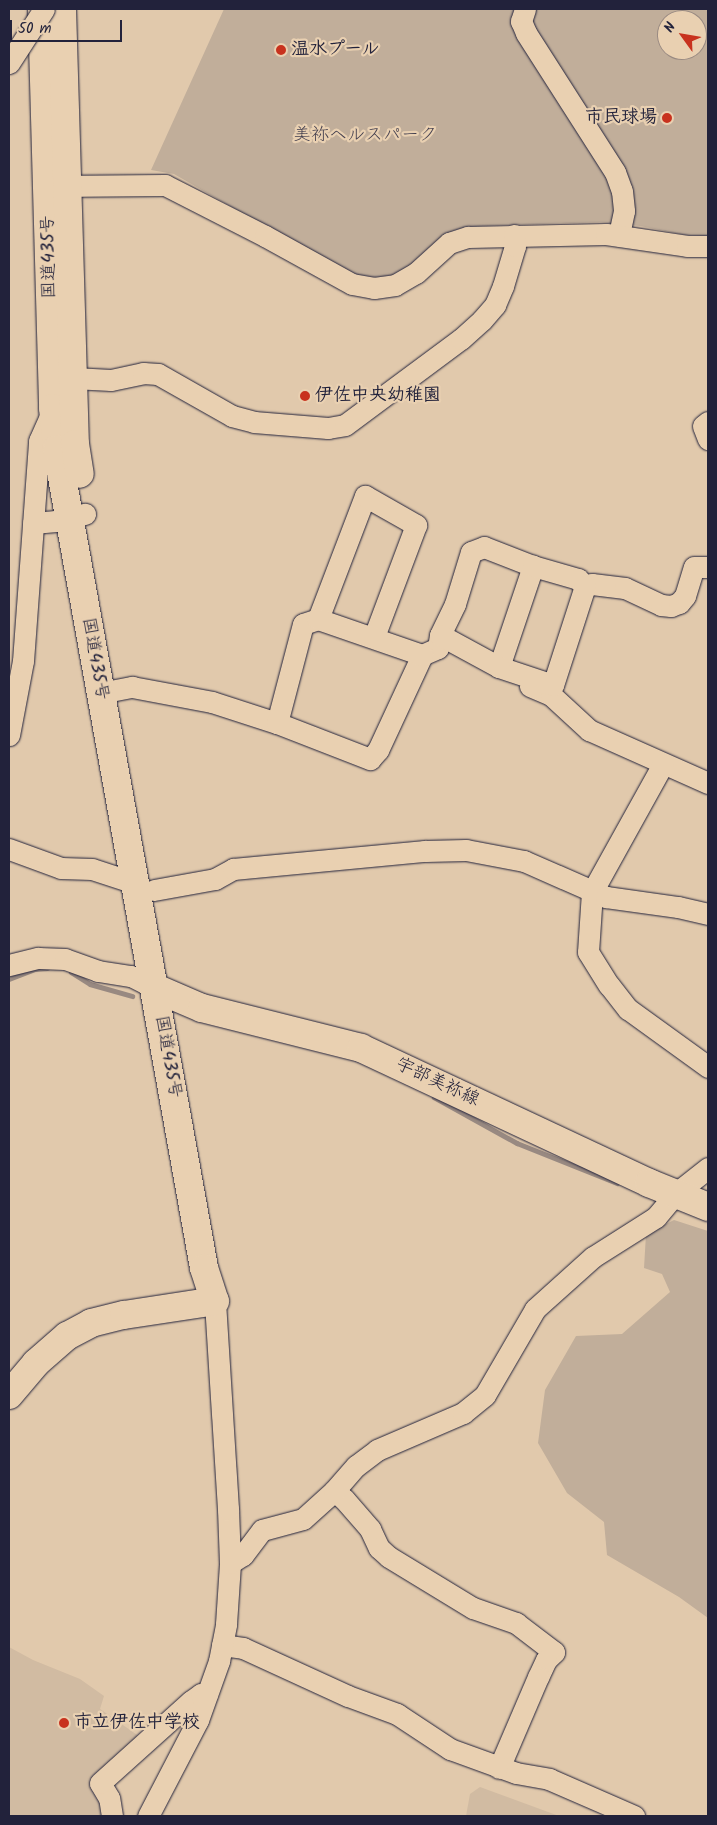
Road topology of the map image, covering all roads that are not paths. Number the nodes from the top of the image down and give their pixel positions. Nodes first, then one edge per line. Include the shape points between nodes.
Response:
1 (43, 9) edge
2 (62, 9) edge
3 (525, 9) edge
4 (9, 63) edge
5 (58, 185) junction
6 (514, 235) junction
7 (619, 235) junction
8 (708, 246) edge
9 (73, 378) junction
10 (53, 408) junction
11 (708, 422) edge
12 (708, 439) edge
13 (77, 516) junction
14 (34, 523) junction
15 (533, 566) junction
16 (708, 567) edge
17 (584, 586) junction
18 (318, 619) junction
19 (440, 635) junction
20 (374, 637) junction
21 (422, 655) junction
22 (16, 658) edge
23 (499, 667) junction
24 (519, 674) junction
25 (108, 691) junction
26 (277, 723) junction
27 (9, 735) edge
28 (663, 764) junction
29 (708, 782) edge
30 (9, 848) edge
31 (144, 886) junction
32 (592, 892) junction
33 (708, 914) edge
34 (9, 966) edge
35 (164, 993) junction
36 (708, 1067) edge
37 (708, 1168) edge
38 (675, 1194) junction
39 (708, 1207) edge
40 (215, 1300) junction
41 (9, 1395) edge
42 (334, 1492) junction
43 (228, 1509) junction
44 (262, 1530) junction
45 (230, 1563) junction
46 (222, 1645) junction
47 (207, 1694) junction
48 (507, 1770) junction
49 (112, 1816) edge
50 (148, 1816) edge
51 (609, 1816) edge
52 (634, 1816) edge

1 - 4 street, bridge
1 - 5 main road, 国道435号
2 - 5 main road, 国道435号
3 - 7 street via 521,20 526,34 615,172 622,191 624,211
5 - 6 street via 164,185 352,284 374,288 395,285 409,277 449,243 468,237
5 - 9 main road, 国道435号
5 - 10 main road, 国道435号
6 - 7 street
6 - 9 street via 515,246 495,305 461,339 346,425 328,428 254,422 232,416 158,374 144,373 111,380
7 - 8 street via 687,246
9 - 13 main road, 国道435号
10 - 13 main road, 国道435号 via 57,449
10 - 14 street via 39,441
11 - 12 street via 703,426
13 - 14 street
13 - 25 main road, 国道435号
14 - 22 street
15 - 17 street via 578,579
15 - 19 street via 484,547 471,552 455,604
15 - 23 street
16 - 17 street via 694,567 685,596 671,606 661,605 625,588
17 - 24 street via 553,685
18 - 20 street
18 - 20 street via 365,496 416,525
18 - 26 street via 303,624
19 - 21 street via 438,648
19 - 23 street
20 - 21 street
21 - 26 street via 378,750 370,759
22 - 27 street
23 - 24 street
24 - 28 street via 524,682 551,695 589,730
25 - 26 street via 132,687 212,702
25 - 31 main road, 国道435号
28 - 29 street
28 - 32 street
30 - 31 street via 61,868 92,869
31 - 32 street via 215,879 233,869 466,850 524,860
31 - 35 main road, 国道435号
32 - 33 street
32 - 36 street via 588,952 609,985 642,1021
34 - 35 street via 38,958 65,959 98,972 131,976
35 - 38 main road, 宇部美祢線 via 202,1008 361,1048
35 - 40 main road, 国道435号 via 220,1266
37 - 38 street
38 - 39 main road, 宇部美祢線
38 - 42 street via 656,1217 594,1257 535,1309 485,1395 463,1412 377,1450 356,1466
40 - 41 main road via 91,1323 67,1336 36,1363
40 - 43 street
42 - 44 street via 303,1519
42 - 48 street via 370,1529 389,1557 473,1608 516,1623 554,1652 538,1677
43 - 44 street
43 - 45 street
44 - 45 street via 243,1555
45 - 46 street
46 - 47 street
46 - 48 street via 243,1648 348,1696 397,1714 450,1749
47 - 49 street via 191,1701 100,1783 109,1798
47 - 50 street via 189,1738
48 - 51 street
48 - 52 street via 549,1779

